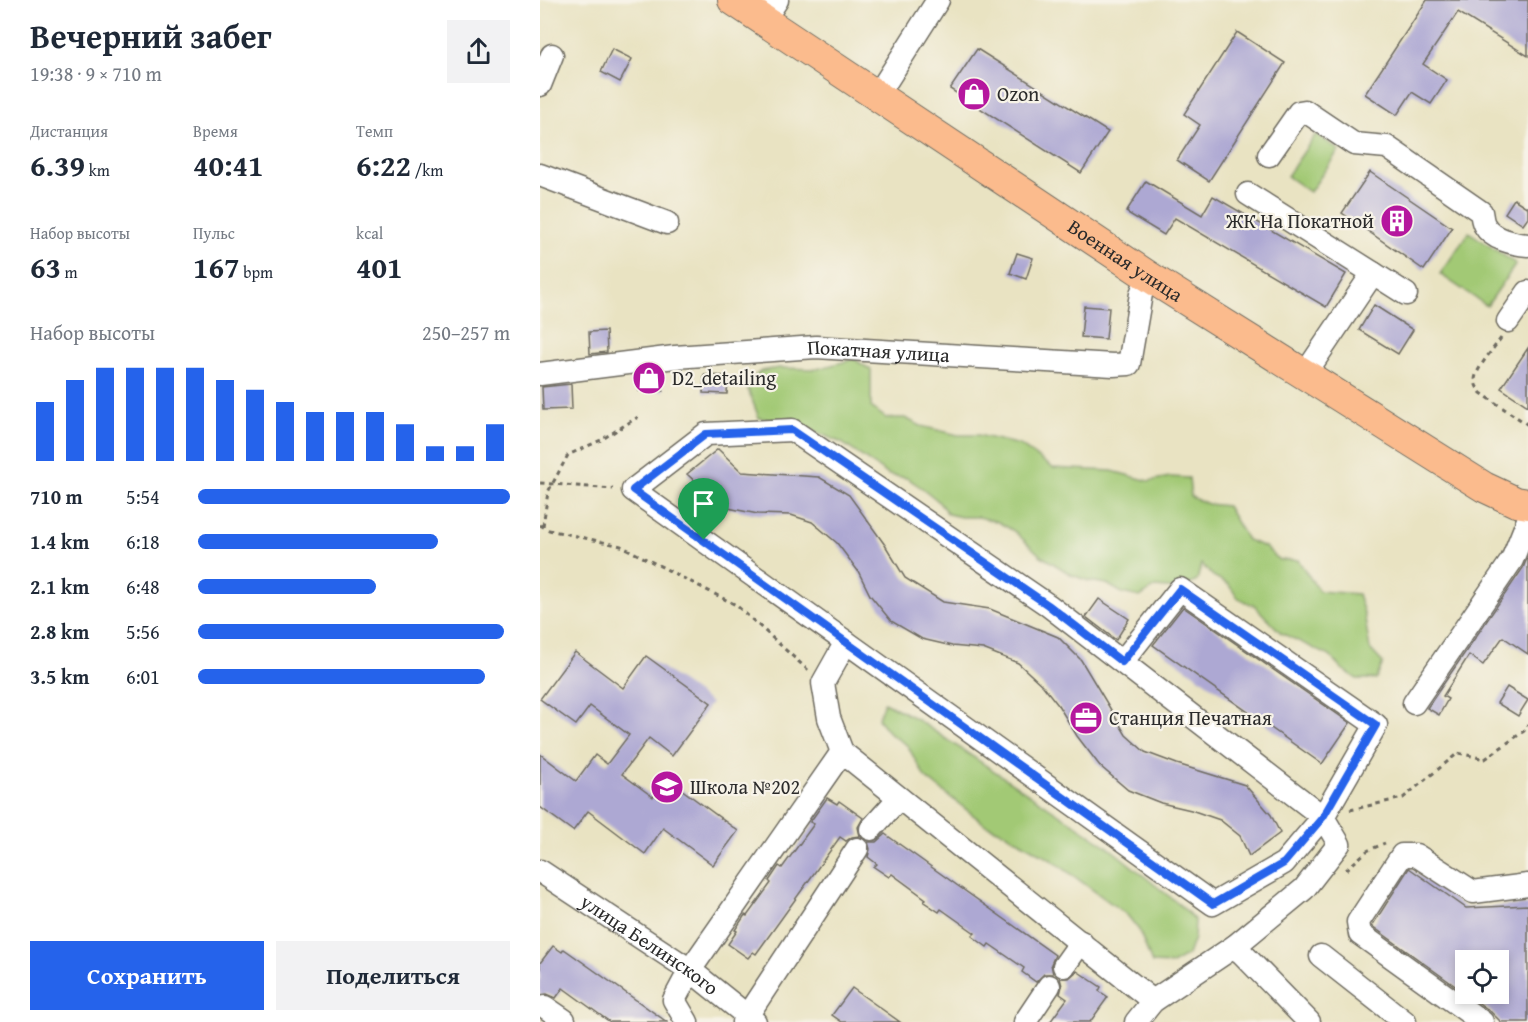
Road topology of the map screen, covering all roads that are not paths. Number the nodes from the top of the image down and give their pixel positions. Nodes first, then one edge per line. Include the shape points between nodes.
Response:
1 (733, 0) edge
2 (938, 0) edge
3 (771, 10) edge
4 (552, 55) dead end
5 (540, 85) edge
6 (877, 96) junction
7 (1269, 155) dead end
8 (540, 175) edge
9 (1248, 194) dead end
10 (667, 223) dead end
11 (1528, 245) edge
12 (1373, 273) junction
13 (1148, 276) junction
14 (1528, 291) edge
15 (1406, 294) dead end
16 (1507, 326) road end
17 (540, 374) edge
18 (1305, 374) junction
19 (1528, 504) edge
20 (1528, 520) edge
21 (846, 642) junction
22 (1122, 662) junction
23 (1414, 703) dead end
24 (842, 752) junction
25 (899, 798) junction
26 (1323, 817) junction
27 (872, 829) dead end
28 (857, 849) dead end
29 (542, 879) edge
30 (1528, 885) edge
31 (1081, 942) junction
32 (1236, 946) junction
33 (1321, 956) dead end
34 (1064, 966) dead end
35 (690, 970) junction
36 (1049, 986) dead end
37 (1154, 1001) junction
38 (545, 1006) dead end
39 (748, 1020) edge
40 (568, 1021) edge
41 (687, 1022) edge
42 (1025, 1022) edge
43 (1136, 1022) edge
44 (1309, 1022) edge
45 (1405, 1022) edge
46 (1482, 1022) edge

1 - 3 main road, Военная улица
2 - 6 street
3 - 6 main road, Военная улица
4 - 5 street
6 - 13 main road, Военная улица
7 - 11 street via 1299,112 1305,111 1354,144 1387,147 1481,212 1485,226 1495,234 1508,242
8 - 10 street
9 - 12 street
12 - 15 street
12 - 18 street
13 - 17 street, Покатная улица via 1141,294 1129,364 816,346 675,357
13 - 18 main road, Военная улица
14 - 16 street
18 - 19 main road, Военная улица via 1484,487
20 - 23 street via 1512,560
21 - 22 street via 633,490 706,434 792,430 1048,605
21 - 24 street via 823,683 829,718
21 - 26 street via 1213,904 1284,863
22 - 26 street
22 - 26 street via 1180,589 1376,725
24 - 25 street
24 - 35 street
25 - 27 street
25 - 31 street
26 - 32 street via 1339,844 1304,889
28 - 39 street
29 - 35 street, улица Белинского
30 - 46 street via 1473,892 1416,855 1402,855 1358,922 1360,934
31 - 34 street
31 - 37 street
32 - 37 street
32 - 44 street
33 - 45 street
35 - 39 street, улица Белинского
35 - 41 street via 674,1000
36 - 42 street
37 - 43 street
38 - 40 street

